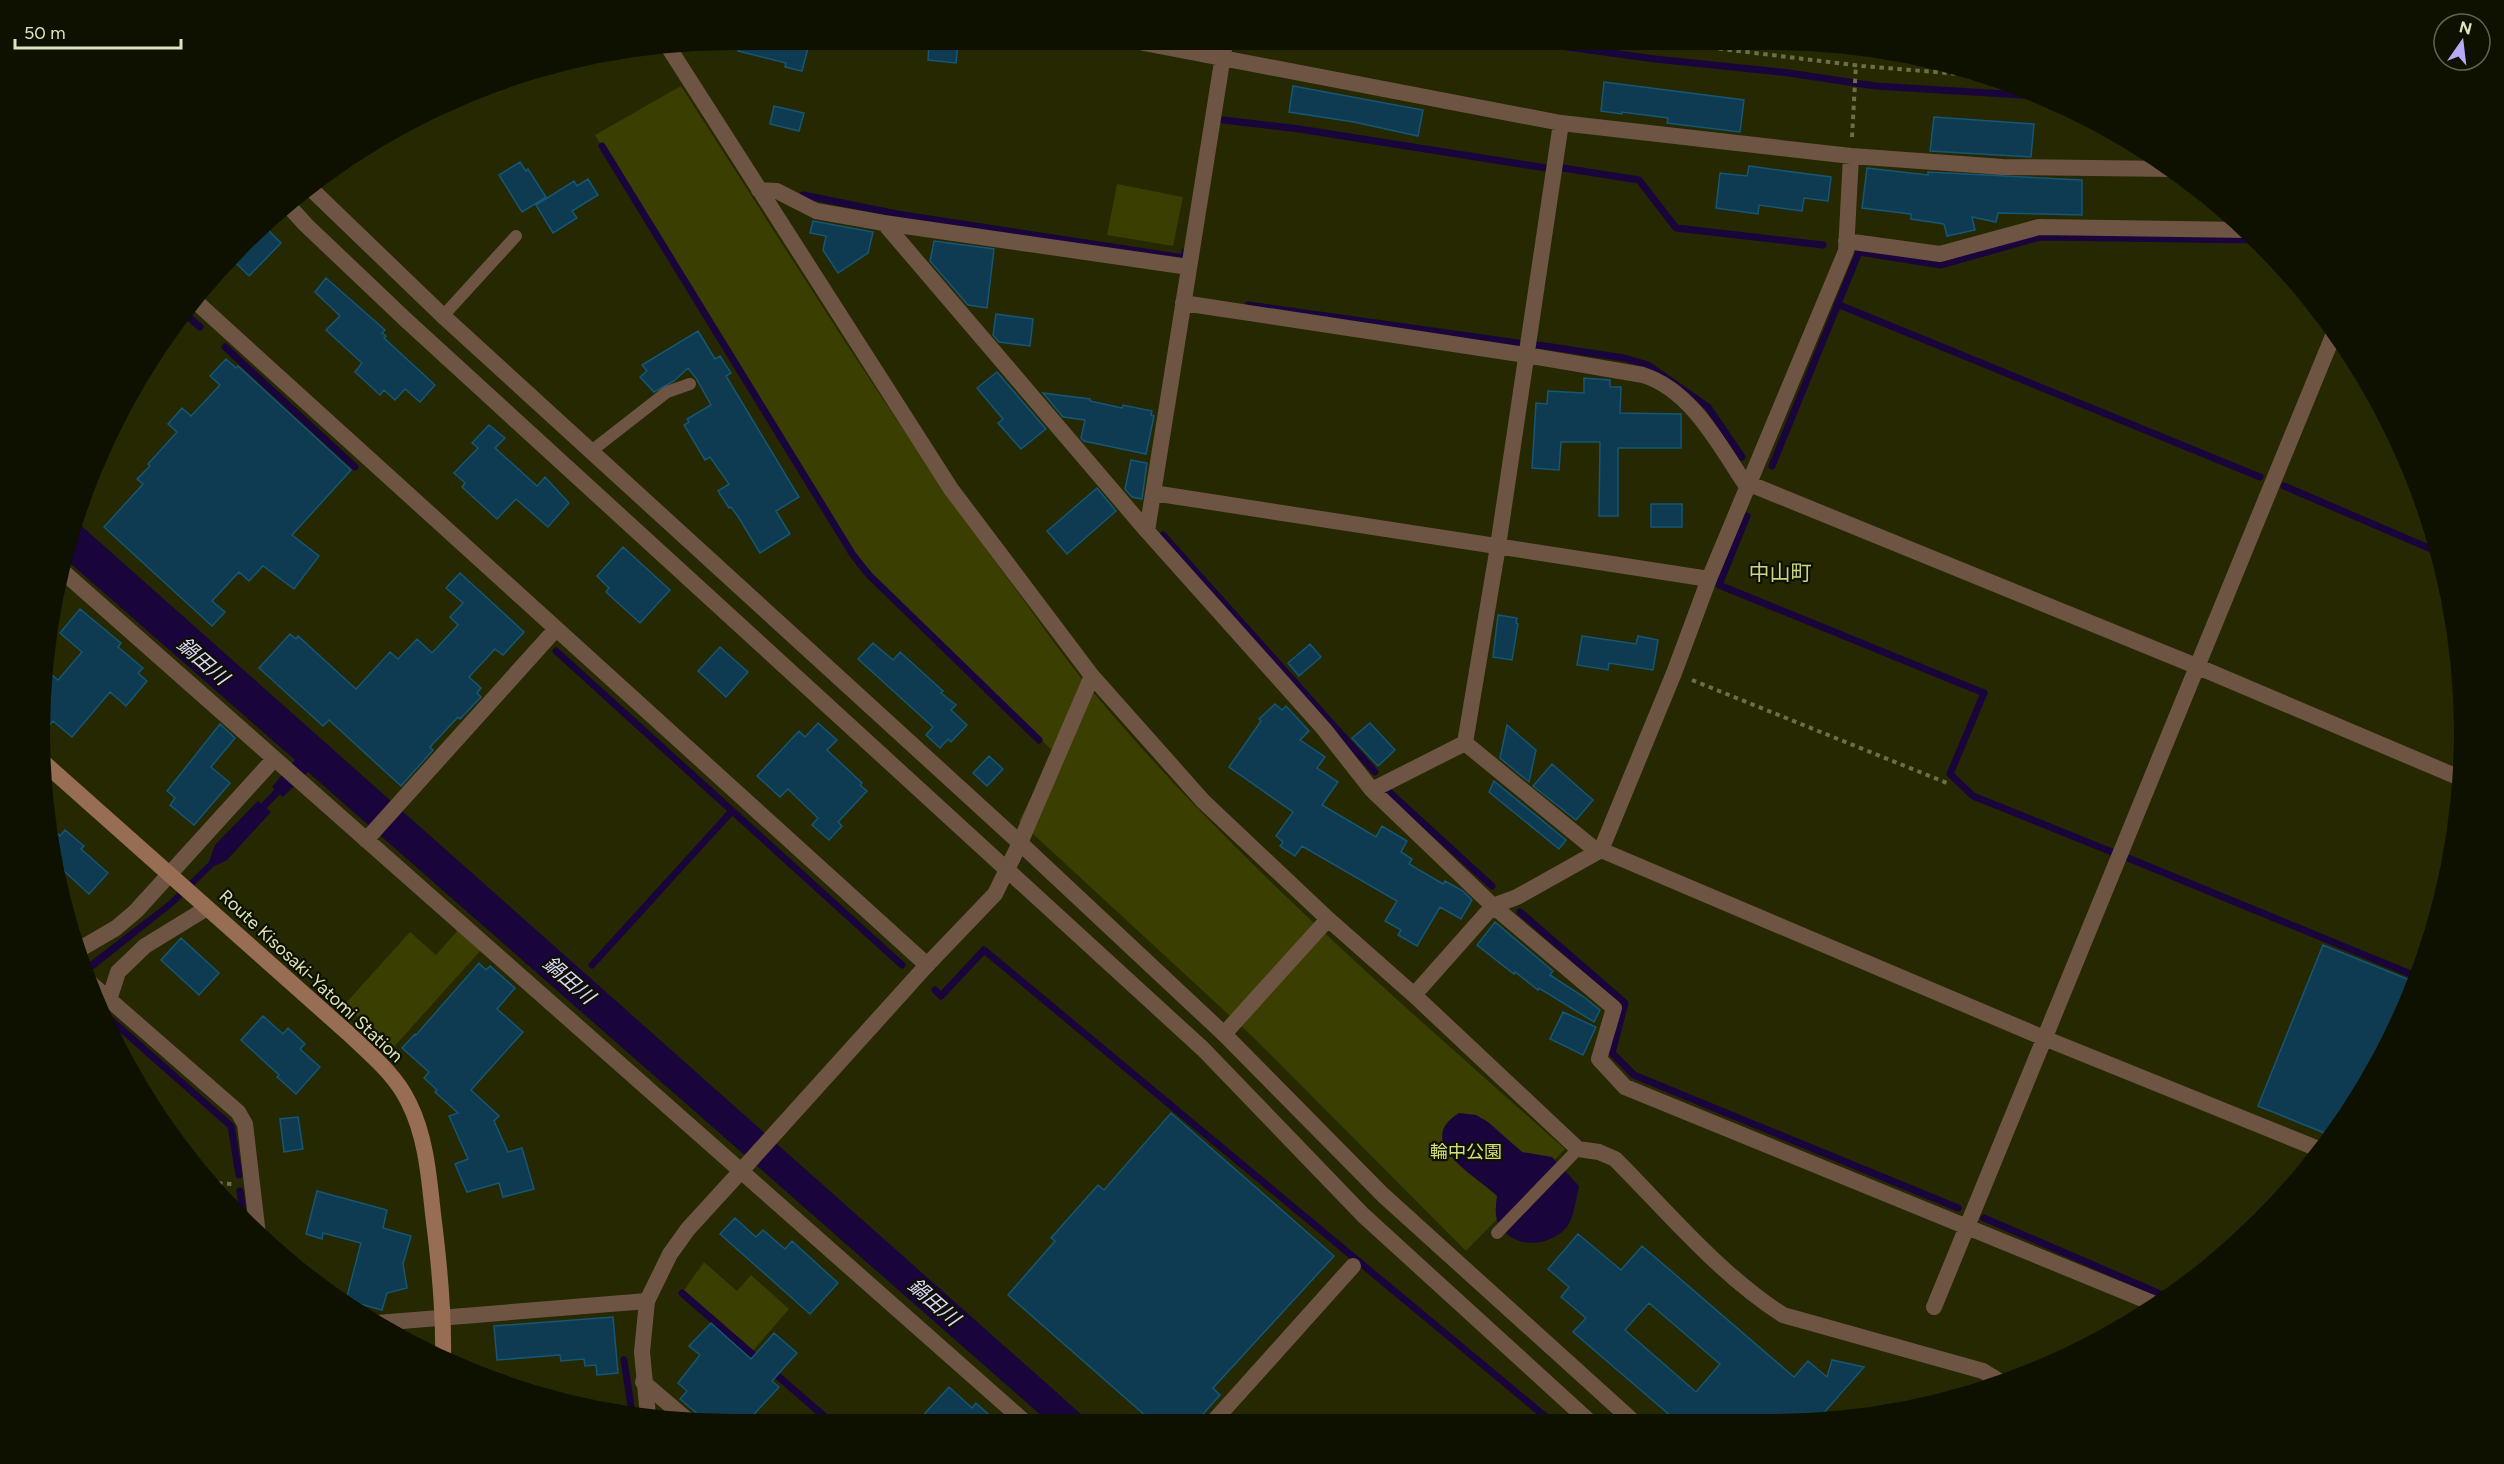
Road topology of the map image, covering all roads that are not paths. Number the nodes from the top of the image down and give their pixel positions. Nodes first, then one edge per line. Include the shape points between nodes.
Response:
1 (1224, 51) edge
2 (672, 52) edge
3 (1561, 123) junction
4 (1851, 156) junction
5 (2156, 169) edge
6 (759, 190) junction
7 (315, 193) edge
8 (293, 210) edge
9 (884, 223) junction
10 (2234, 230) edge
11 (516, 236) dead end
12 (1846, 240) junction
13 (1189, 267) junction
14 (1183, 303) junction
15 (200, 306) edge
16 (443, 316) junction
17 (2332, 343) edge
18 (1526, 355) junction
19 (690, 384) dead end
20 (590, 452) junction
21 (1749, 486) junction
22 (1153, 493) junction
23 (1147, 531) junction
24 (1498, 546) junction
25 (68, 576) edge
26 (1709, 579) junction
27 (556, 629) junction
28 (2196, 666) junction
29 (1092, 676) junction
30 (1465, 743) junction
31 (278, 762) junction
32 (51, 769) edge
33 (2453, 775) edge
34 (1372, 790) junction
35 (369, 837) junction
36 (1020, 843) junction
37 (1600, 851) junction
38 (1008, 869) junction
39 (172, 877) junction
40 (201, 902) junction
41 (1493, 906) junction
42 (1328, 919) junction
43 (85, 946) edge
44 (927, 965) junction
45 (101, 993) edge
46 (1414, 995) junction
47 (109, 1000) junction
48 (1224, 1034) junction
49 (2044, 1038) junction
50 (2313, 1147) edge
51 (1573, 1155) junction
52 (741, 1171) junction
53 (256, 1222) edge
54 (1967, 1227) junction
55 (1497, 1233) dead end
56 (1353, 1266) dead end
57 (647, 1301) junction
58 (2148, 1301) edge
59 (1934, 1307) dead end
60 (444, 1318) junction
61 (390, 1322) edge
62 (443, 1350) edge
63 (1993, 1377) edge
64 (643, 1382) junction
65 (647, 1409) edge
66 (677, 1412) edge
67 (1015, 1414) edge
68 (1221, 1414) edge
69 (1580, 1414) edge
70 (1624, 1414) edge

1 - 3 street
1 - 13 street
2 - 6 street
3 - 4 street
3 - 18 street
4 - 5 street via 2003,167
4 - 12 street
6 - 9 street via 777,191 816,211
6 - 29 street via 951,489
7 - 16 street
8 - 38 street via 414,328
9 - 13 street
9 - 23 street
10 - 12 street via 2039,226 1940,254
11 - 16 lane
12 - 21 street via 1846,251
13 - 14 street
14 - 18 street
14 - 22 street
15 - 27 street
16 - 20 street
17 - 28 street
18 - 21 street via 1657,380 1691,406
18 - 24 street
19 - 20 lane via 667,392
20 - 36 street
21 - 26 street
21 - 28 street
22 - 23 street
22 - 24 street
23 - 34 street via 1324,729
24 - 26 street
24 - 30 street
25 - 31 street
26 - 37 street
27 - 35 street
27 - 44 street
28 - 33 street
28 - 49 street
29 - 36 street
29 - 42 street via 1203,801
30 - 34 street
30 - 37 street
31 - 35 street
31 - 39 street
32 - 39 main road, Route Kisosaki-Yatomi Station
34 - 41 street
35 - 52 street
36 - 38 street
36 - 48 street
37 - 41 street
37 - 49 street
38 - 44 street via 995,894
38 - 69 street via 1203,1049 1363,1215
39 - 40 main road, Route Kisosaki-Yatomi Station
39 - 43 street via 116,928
40 - 47 street via 118,972
40 - 60 main road, Route Kisosaki-Yatomi Station via 382,1065 410,1103 421,1134 429,1178
41 - 46 street
41 - 54 street via 1614,1008 1599,1059 1625,1087
42 - 46 street
42 - 48 street
44 - 52 street
45 - 47 street
46 - 51 street
47 - 53 street via 242,1118
48 - 70 street via 1383,1195
49 - 50 street
49 - 54 street
51 - 55 lane
51 - 63 street via 1599,1152 1615,1159 1728,1272 1757,1299 1782,1315 1983,1371
52 - 57 street via 688,1229 670,1254
52 - 67 street
54 - 58 street
54 - 59 street
56 - 68 street
57 - 60 street
57 - 64 street
60 - 61 street
60 - 62 main road, Route Kisosaki-Yatomi Station
64 - 65 street
64 - 66 street

